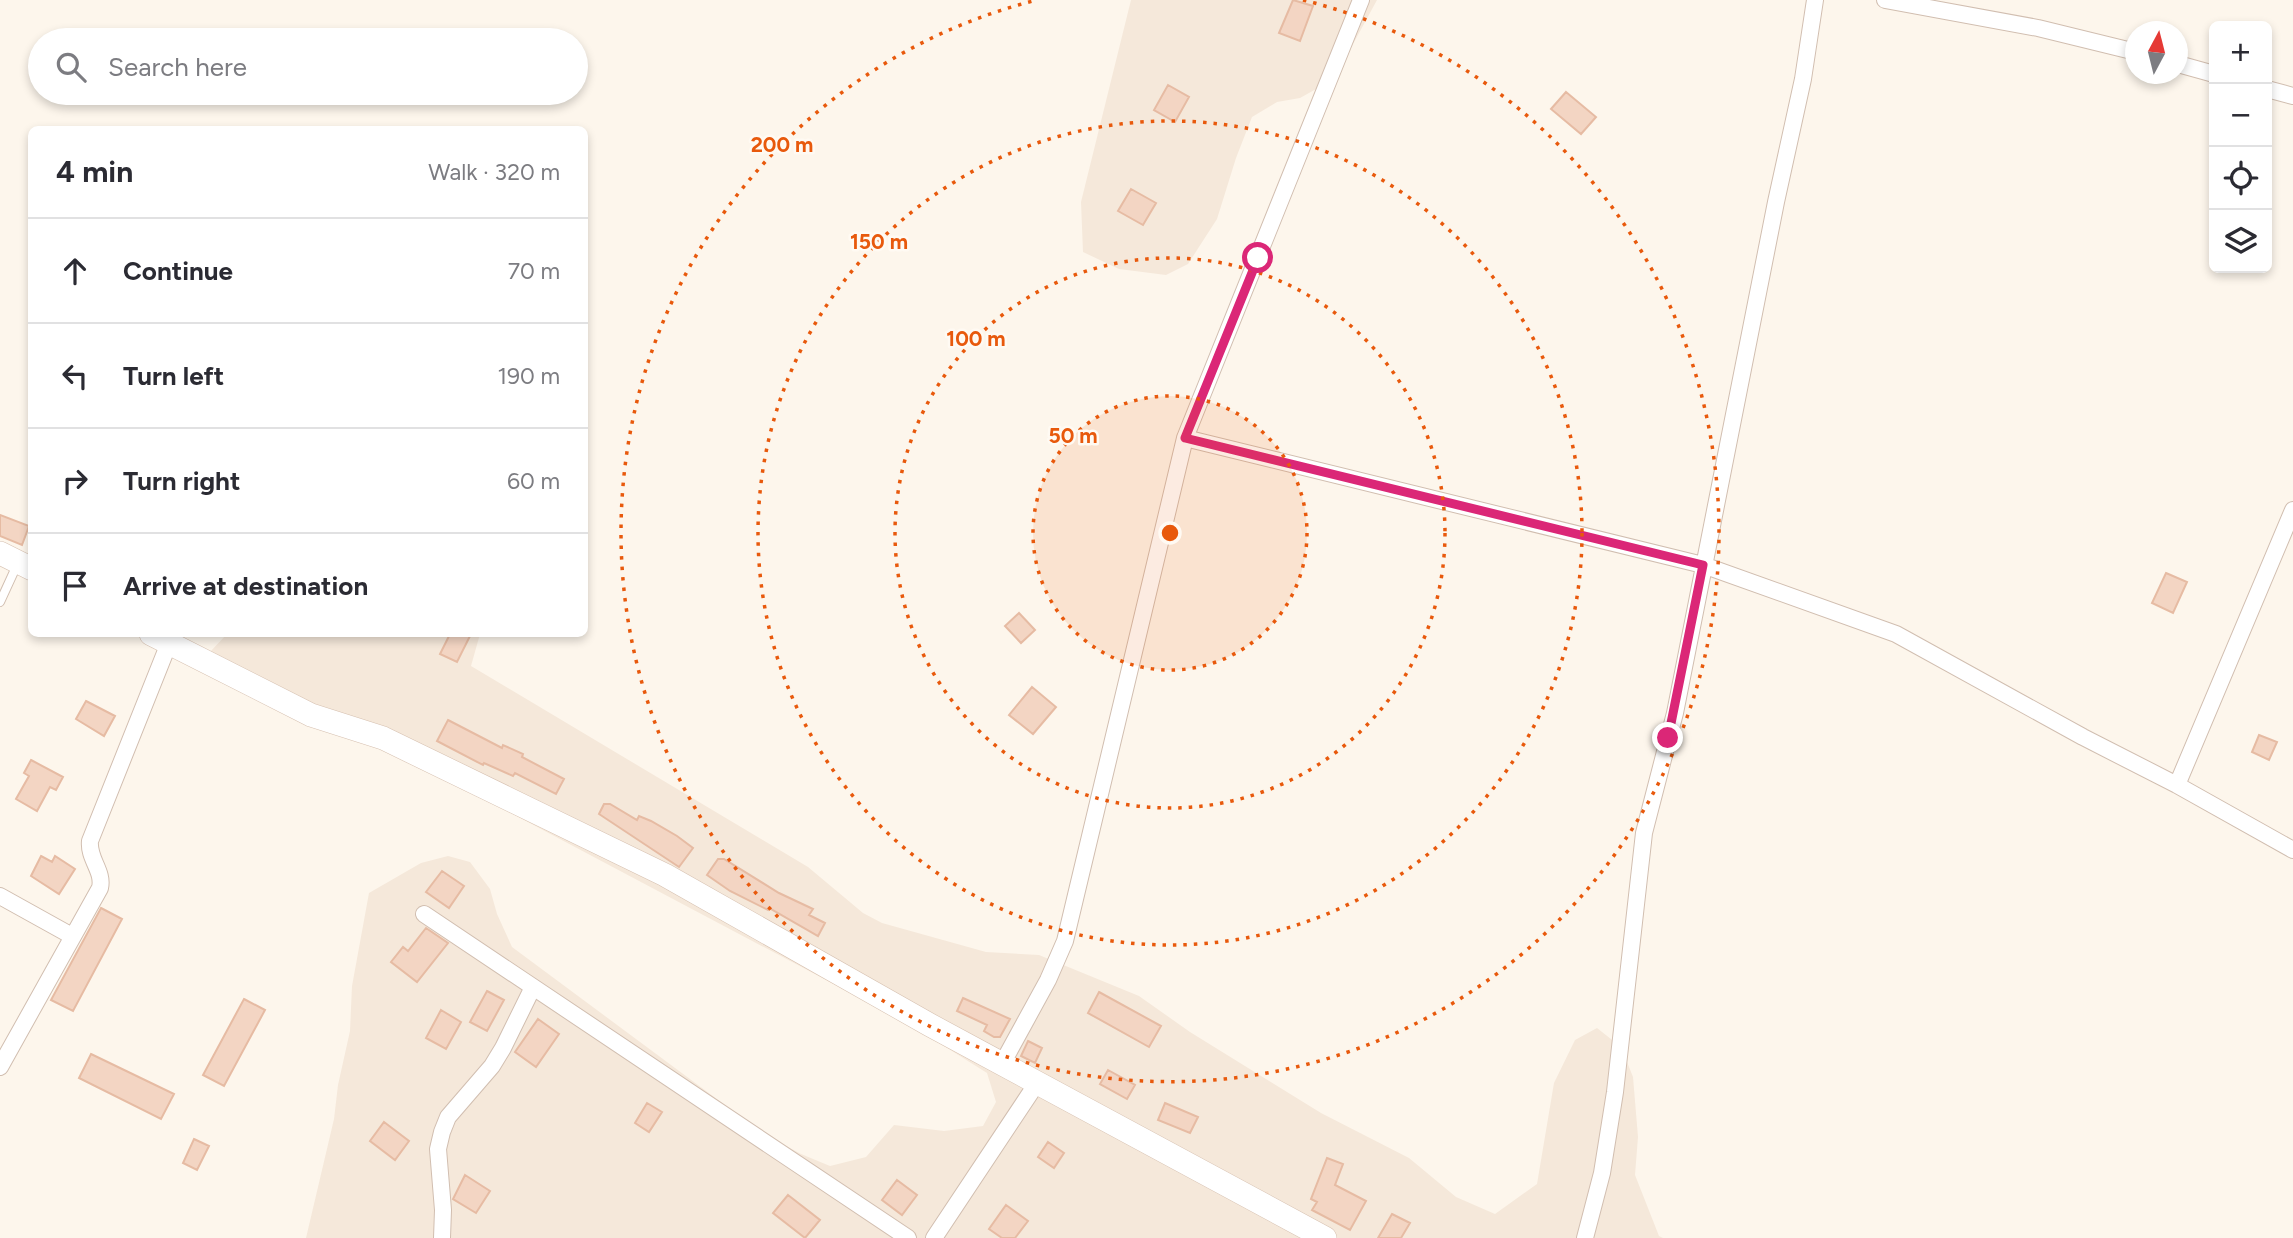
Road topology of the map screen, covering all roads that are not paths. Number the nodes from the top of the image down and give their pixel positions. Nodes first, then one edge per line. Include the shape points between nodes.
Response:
1 (1361, 0) edge
2 (1815, 0) edge
3 (1885, 0) edge
4 (2125, 49) edge
5 (2188, 67) edge
6 (2209, 73) edge
7 (2272, 90) edge
8 (2293, 96) edge
9 (1185, 438) junction
10 (2293, 510) edge
11 (17, 562) edge
12 (1703, 565) junction
13 (0, 602) edge
14 (160, 638) edge
15 (2177, 785) junction
16 (2293, 850) edge
17 (0, 896) edge
18 (425, 914) dead end
19 (72, 936) junction
20 (533, 987) junction
21 (1003, 1064) junction
22 (0, 1067) edge
23 (1037, 1083) junction
24 (442, 1238) edge
25 (908, 1238) edge
26 (934, 1238) edge
27 (1325, 1238) edge
28 (1585, 1238) edge

1 - 9 street
2 - 12 street via 1803,79
3 - 4 street
5 - 6 street
7 - 8 street
9 - 12 street
9 - 21 street via 1065,941
10 - 15 street
11 - 13 lane
12 - 15 street via 1896,634
12 - 28 street via 1675,713 1644,833 1615,1092 1602,1174
14 - 19 street via 90,841 102,883
14 - 21 main road via 311,715 383,738 665,875
15 - 16 street
17 - 19 street
18 - 20 street
19 - 22 street
20 - 24 street via 492,1066 448,1117 442,1132 438,1149
20 - 25 street
21 - 23 main road
23 - 26 street
23 - 27 main road

